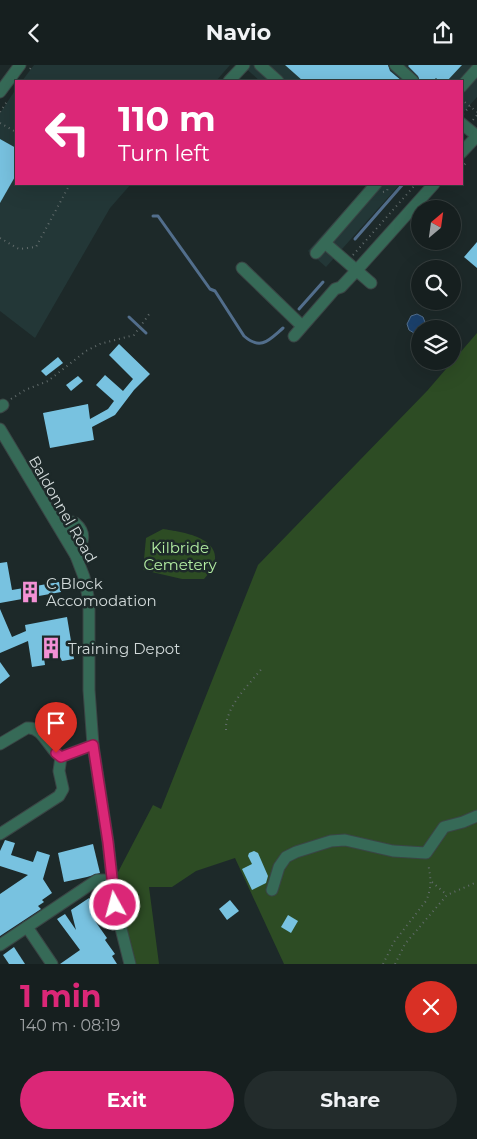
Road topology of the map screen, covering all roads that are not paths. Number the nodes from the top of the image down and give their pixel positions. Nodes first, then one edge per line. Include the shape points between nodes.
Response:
1 (20, 65) edge
2 (244, 65) edge
3 (260, 65) edge
4 (395, 65) edge
5 (477, 69) edge
6 (230, 80) edge
7 (277, 80) edge
8 (413, 80) edge
9 (463, 85) edge
10 (5, 95) edge
11 (463, 125) edge
12 (477, 136) edge
13 (463, 151) edge
14 (375, 185) edge
15 (433, 185) edge
16 (325, 243) junction
17 (316, 253) dead end
18 (242, 268) dead end
19 (356, 271) junction
20 (371, 283) dead end
21 (302, 326) junction
22 (294, 336) dead end
23 (0, 429) edge
24 (60, 528) junction
25 (76, 557) junction
26 (0, 744) edge
27 (93, 745) junction
28 (61, 757) junction
29 (477, 816) edge
30 (0, 834) edge
31 (112, 880) junction
32 (272, 890) dead end
33 (27, 927) junction
34 (0, 945) edge
35 (52, 964) edge
36 (130, 964) edge

1 - 10 street
2 - 6 street
3 - 7 street
4 - 8 street
5 - 9 street
11 - 12 street
12 - 13 street
14 - 16 street
15 - 19 street
16 - 17 street
16 - 19 street
18 - 21 street
19 - 20 street
19 - 21 street
21 - 22 street
23 - 24 street, Baldonnel Road
24 - 25 street, Baldonnel Road
24 - 25 street via 72,522 84,535
25 - 27 street, Baldonnel Road via 89,601
26 - 28 street via 32,727
27 - 28 street
27 - 31 street, Baldonnel Road
28 - 30 street via 62,789 59,796
29 - 32 street via 444,827 426,853 393,851 345,841 331,841 296,852 286,857 279,867
31 - 33 street via 97,880
31 - 36 street, Baldonnel Road
33 - 34 street
33 - 35 street

